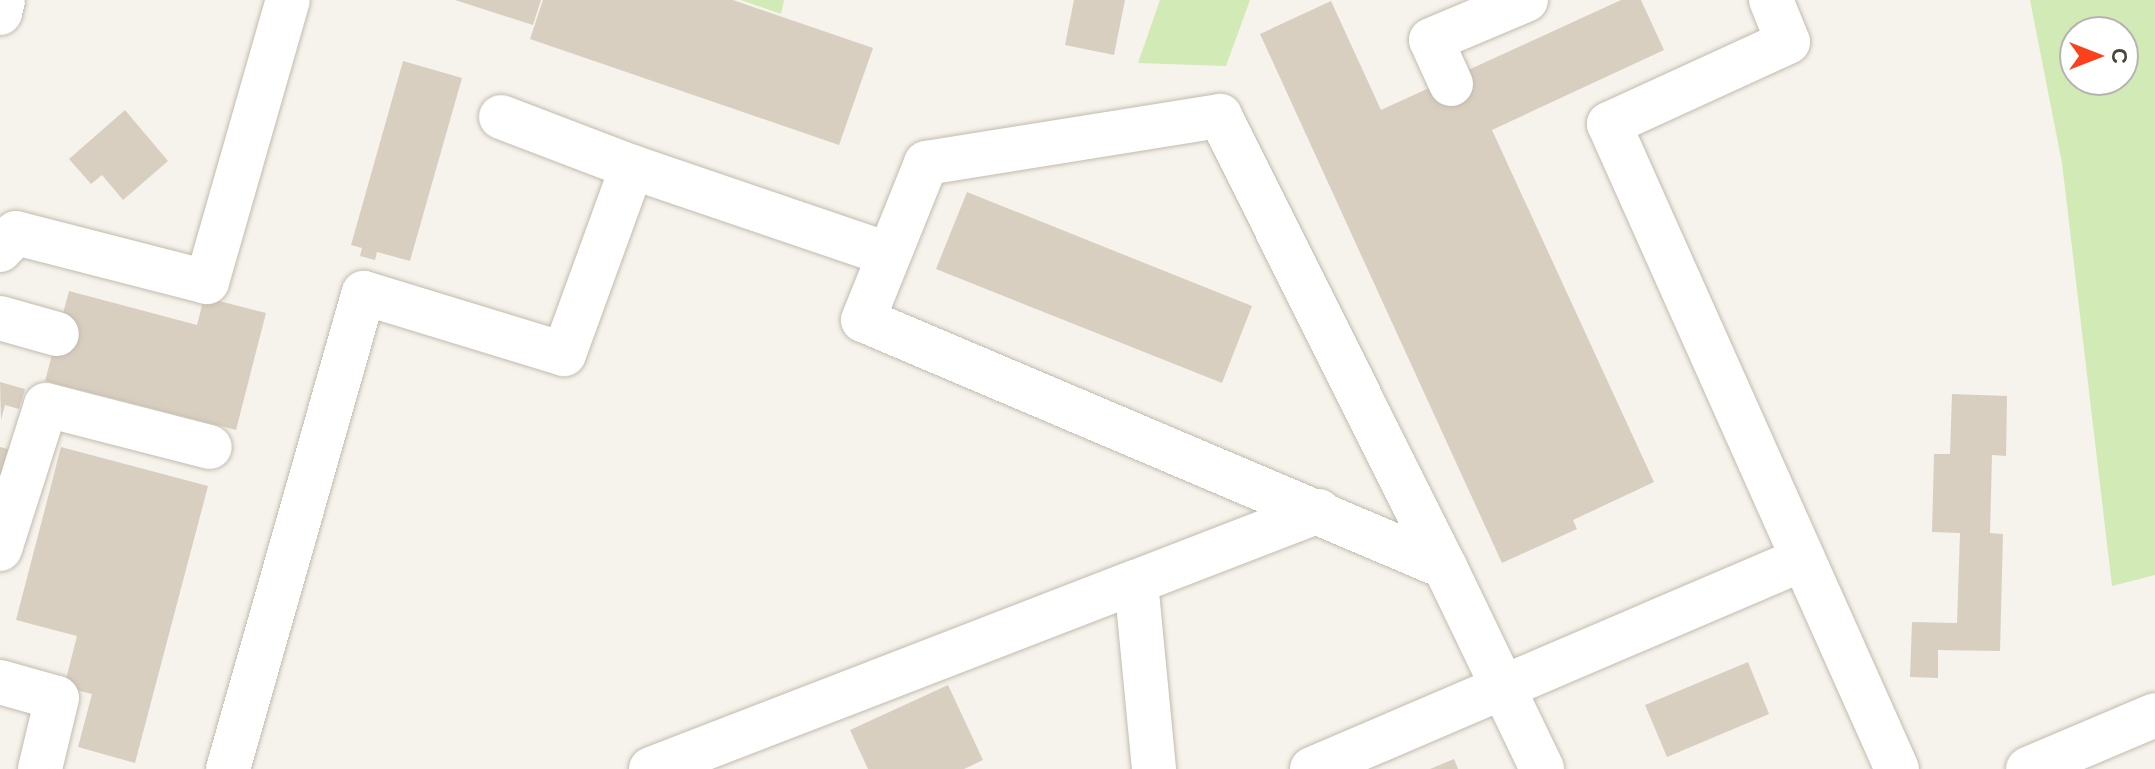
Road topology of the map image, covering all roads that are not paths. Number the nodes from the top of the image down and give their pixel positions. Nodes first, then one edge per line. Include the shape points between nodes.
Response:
1 (3, 0) edge
2 (288, 0) edge
3 (1526, 0) edge
4 (1771, 0) edge
5 (0, 13) edge
6 (1451, 84) dead end
7 (501, 117) dead end
8 (632, 167) junction
9 (0, 250) edge
10 (887, 254) junction
11 (0, 318) edge
12 (57, 334) dead end
13 (210, 447) dead end
14 (1319, 511) junction
15 (0, 549) edge
16 (1803, 559) junction
17 (1445, 567) junction
18 (1136, 582) junction
19 (0, 682) edge
20 (1504, 687) junction
21 (2155, 715) edge
22 (40, 769) edge
23 (228, 769) edge
24 (651, 769) edge
25 (1154, 769) edge
26 (1312, 769) edge
27 (1542, 769) edge
28 (1897, 769) edge
29 (2028, 769) edge

1 - 5 lane
2 - 9 lane via 207,282 16,233
3 - 6 lane via 1431,40
4 - 16 lane via 1788,42 1609,124
7 - 8 lane
8 - 10 lane
8 - 23 lane via 564,354 364,293
10 - 14 lane via 863,320
10 - 17 lane via 926,163 1220,116
11 - 12 lane
13 - 15 lane via 46,405
14 - 17 lane
14 - 18 lane
16 - 20 lane
16 - 28 lane
17 - 20 lane
18 - 24 lane
18 - 25 lane
19 - 22 lane via 57,698
20 - 26 lane
20 - 27 lane
21 - 29 lane

